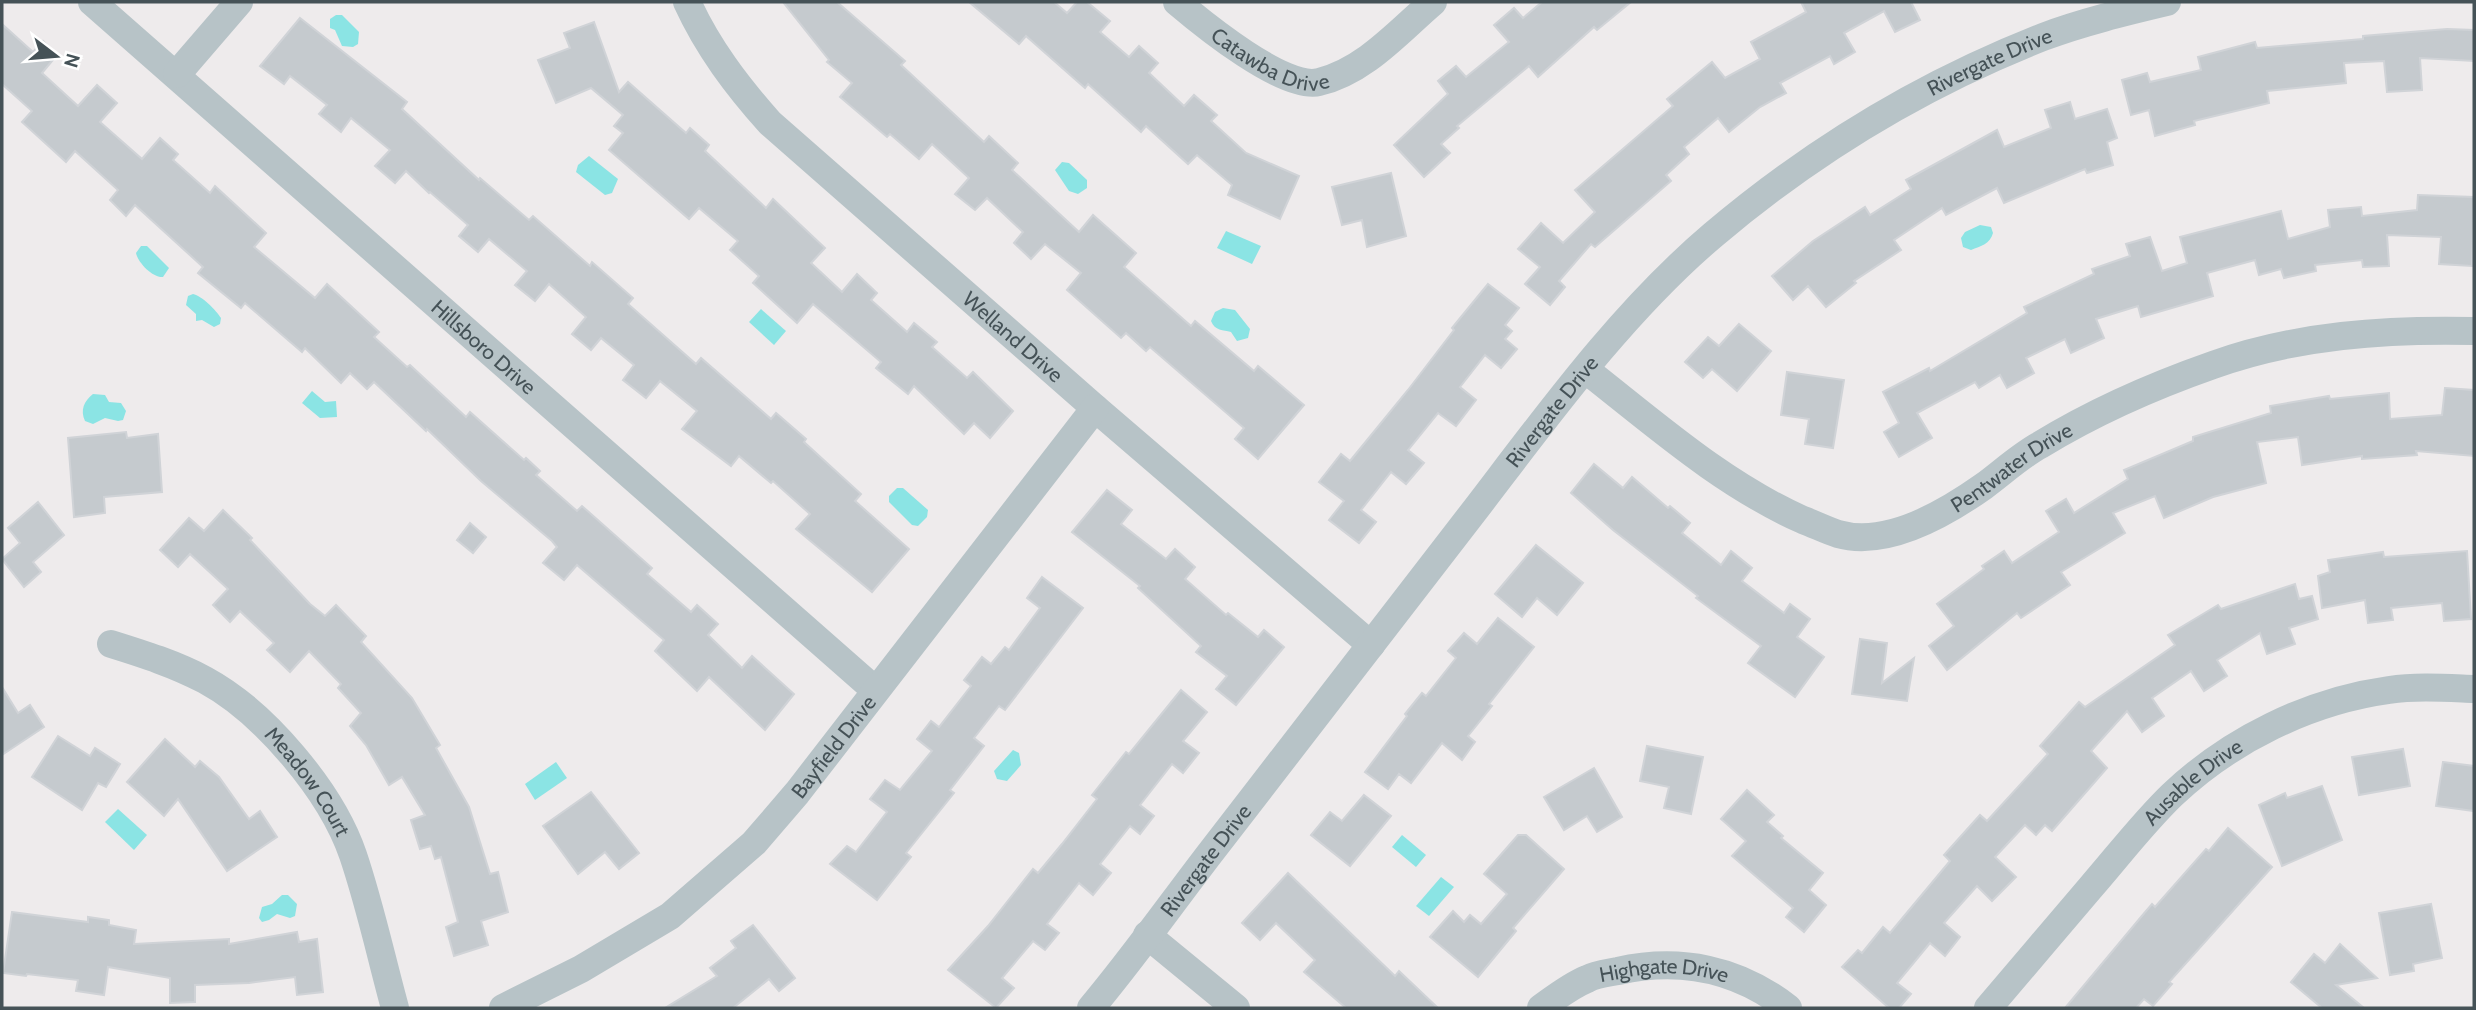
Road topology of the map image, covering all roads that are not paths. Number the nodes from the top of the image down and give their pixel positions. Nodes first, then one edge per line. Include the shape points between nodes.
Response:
1 (92, 2) edge
2 (239, 2) edge
3 (687, 2) edge
4 (1177, 2) edge
5 (1433, 2) edge
6 (2167, 2) edge
7 (177, 74) junction
8 (2474, 331) edge
9 (1586, 370) junction
10 (1095, 408) junction
11 (111, 644) dead end
12 (1371, 645) junction
13 (2474, 689) edge
14 (875, 690) junction
15 (1147, 935) junction
16 (395, 1008) edge
17 (503, 1008) edge
18 (1091, 1008) edge
19 (1236, 1008) edge
20 (1541, 1008) edge
21 (1788, 1008) edge
22 (1988, 1008) edge

1 - 7 street, Hillsboro Drive
2 - 7 street
3 - 10 street, Welland Drive via 718,60 770,123
4 - 5 street, Catawba Drive via 1264,65 1292,80 1318,83 1366,61
6 - 9 street, Rivergate Drive via 2044,37 1868,123 1711,236
7 - 14 street, Hillsboro Drive
8 - 9 street, Pentwater Drive via 2387,332 2325,339 2268,348 2214,364 2098,413 2038,445 1940,513 1898,531 1866,537 1839,534 1740,488
9 - 12 street, Rivergate Drive
10 - 12 street, Welland Drive
10 - 14 street, Bayfield Drive
11 - 16 street, Meadow Court via 207,681 251,713 306,770 353,855
12 - 15 street, Rivergate Drive
13 - 22 street, Ausable Drive via 2390,690 2364,695 2294,717 2231,749 2148,821
14 - 17 street, Bayfield Drive via 797,793 754,843 717,876 670,916
15 - 18 street, Rivergate Drive
15 - 19 street
20 - 21 street, Highgate Drive via 1588,978 1671,964 1731,976

